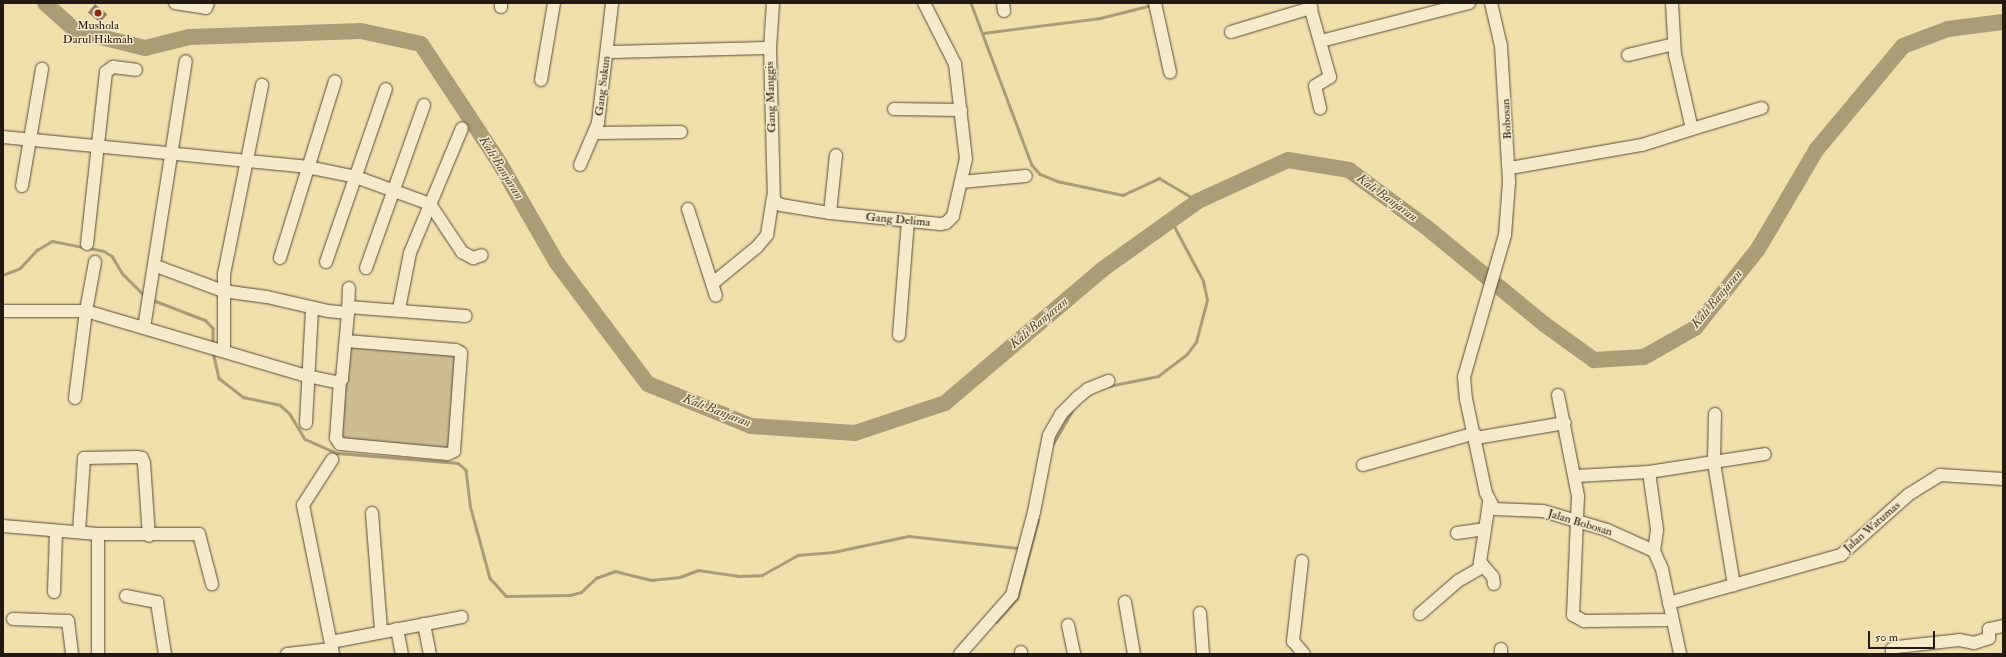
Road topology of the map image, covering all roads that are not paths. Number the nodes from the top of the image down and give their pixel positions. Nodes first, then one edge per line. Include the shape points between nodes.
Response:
1 (175, 3) edge
2 (208, 3) edge
3 (554, 3) edge
4 (612, 3) edge
5 (773, 3) edge
6 (924, 3) edge
7 (1469, 3) edge
8 (1491, 3) edge
9 (1672, 3) edge
10 (1156, 6) edge
11 (1310, 6) edge
12 (1231, 32) dead end
13 (1321, 41) junction
14 (1674, 44) junction
15 (770, 48) junction
16 (607, 52) junction
17 (1628, 55) dead end
18 (186, 61) dead end
19 (42, 69) dead end
20 (136, 70) dead end
21 (1170, 72) dead end
22 (541, 80) dead end
23 (335, 81) dead end
24 (262, 85) dead end
25 (386, 90) dead end
26 (424, 105) dead end
27 (1320, 108) dead end
28 (1762, 108) dead end
29 (894, 109) dead end
30 (961, 110) junction
31 (462, 128) dead end
32 (1692, 129) junction
33 (681, 132) dead end
34 (596, 133) junction
35 (3, 137) edge
36 (29, 139) junction
37 (97, 147) junction
38 (171, 154) junction
39 (836, 155) dead end
40 (246, 161) junction
41 (580, 165) dead end
42 (307, 167) junction
43 (1510, 168) junction
44 (1026, 176) dead end
45 (356, 177) junction
46 (961, 182) junction
47 (22, 186) dead end
48 (395, 191) junction
49 (773, 194) junction
50 (430, 204) junction
51 (688, 209) dead end
52 (830, 213) junction
53 (908, 221) junction
54 (88, 244) dead end
55 (482, 255) dead end
56 (280, 258) dead end
57 (95, 262) dead end
58 (326, 262) dead end
59 (156, 266) junction
60 (366, 268) dead end
61 (713, 283) junction
62 (349, 288) dead end
63 (223, 291) junction
64 (716, 296) dead end
65 (312, 308) junction
66 (399, 309) junction
67 (86, 310) junction
68 (348, 310) junction
69 (3, 311) edge
70 (466, 316) dead end
71 (144, 328) junction
72 (899, 335) dead end
73 (346, 341) junction
74 (223, 351) junction
75 (307, 376) junction
76 (340, 381) junction
77 (1108, 381) dead end
78 (1558, 395) dead end
79 (75, 398) dead end
80 (1715, 414) dead end
81 (306, 423) dead end
82 (1565, 423) junction
83 (1475, 436) junction
84 (1766, 454) dead end
85 (332, 460) dead end
86 (1714, 463) junction
87 (1363, 465) dead end
88 (1649, 472) junction
89 (1576, 476) junction
90 (2003, 479) edge
91 (1489, 503) junction
92 (372, 514) dead end
93 (1576, 520) junction
94 (3, 526) edge
95 (1484, 530) junction
96 (56, 531) junction
97 (79, 532) junction
98 (1457, 533) dead end
99 (98, 534) junction
100 (149, 536) junction
101 (1654, 551) junction
102 (1302, 561) dead end
103 (1480, 562) junction
104 (212, 584) dead end
105 (1494, 584) dead end
106 (1734, 585) junction
107 (54, 592) dead end
108 (126, 596) dead end
109 (1125, 602) dead end
110 (1669, 603) junction
111 (1200, 613) dead end
112 (1420, 614) dead end
113 (462, 617) dead end
114 (12, 619) dead end
115 (1672, 620) junction
116 (424, 624) junction
117 (1068, 625) dead end
118 (2003, 626) edge
119 (397, 629) junction
120 (381, 632) junction
121 (332, 649) edge
122 (72, 654) edge
123 (98, 654) edge
124 (165, 654) edge
125 (286, 654) edge
126 (402, 654) edge
127 (430, 654) edge
128 (960, 654) edge
129 (1074, 654) edge
130 (1134, 654) edge
131 (1203, 654) edge
132 (1304, 654) edge
133 (1680, 654) edge
134 (1892, 654) edge

1 - 2 street via 206,8
3 - 22 street
4 - 16 street, Gang Sukun
5 - 15 street, Gang Manggis
6 - 30 street, Gang Delima via 952,53
7 - 13 street
8 - 43 street, Bobosan via 1501,46
9 - 14 street
10 - 21 street
11 - 12 street
11 - 13 street
13 - 27 street via 1330,77 1315,86
14 - 17 street
14 - 32 street
15 - 16 street
15 - 49 street, Gang Manggis
16 - 34 street, Gang Sukun
18 - 38 street
19 - 36 street
20 - 37 street via 113,67 106,72
23 - 42 street
24 - 40 street
25 - 45 street
26 - 48 street
28 - 32 street
29 - 30 street
30 - 46 street, Gang Delima via 966,160
31 - 50 street
32 - 43 street via 1642,145
33 - 34 street
34 - 41 street, Gang Sukun
35 - 36 street
36 - 37 street
36 - 47 street
37 - 38 street
37 - 54 street
38 - 40 street
38 - 59 street
39 - 52 street
40 - 42 street
40 - 63 street via 231,230
42 - 45 street
42 - 56 street
43 - 83 street, Bobosan via 1505,235 1478,320 1464,377 1466,399
44 - 46 street
45 - 48 street
45 - 58 street
46 - 53 street, Gang Delima via 953,216 946,223
48 - 50 street
48 - 60 street
49 - 52 street, Gang Delima via 781,205
49 - 61 street, Gang Manggis via 767,235 757,247
50 - 55 street via 462,252 473,258
50 - 66 street via 410,253
51 - 61 street
52 - 53 street, Gang Delima
53 - 72 street
57 - 67 street
59 - 63 street
59 - 71 street
61 - 64 street
62 - 68 street
63 - 65 street via 267,297
63 - 74 street
65 - 68 street
65 - 75 street
66 - 68 street
66 - 70 street
67 - 69 street
67 - 71 street
67 - 79 street
68 - 73 street
71 - 74 street
73 - 76 street
73 - 76 street via 456,350 461,353 454,452 448,454 340,444 336,438
74 - 75 street
75 - 76 street
75 - 81 street
77 - 128 street via 1088,389 1077,398 1061,414 1048,435 1024,551 1008,601
78 - 82 street
80 - 86 street
82 - 83 street
82 - 89 street
83 - 87 street
83 - 91 street
84 - 86 street
85 - 121 street via 303,505
86 - 88 street
86 - 106 street
88 - 89 street
88 - 101 street via 1656,530
89 - 93 street
90 - 106 street, Jalan Watumas via 1936,477 1908,495 1841,555
91 - 93 street, Jalan Bobosan via 1498,510 1543,511
91 - 95 street
92 - 120 street
93 - 101 street, Jalan Bobosan via 1607,530
93 - 115 street via 1572,606 1576,619
94 - 96 street
95 - 98 street
95 - 103 street
96 - 97 street
96 - 107 street
97 - 99 street
97 - 100 street via 84,458 137,457 142,458 144,463
99 - 100 street
99 - 123 street
100 - 104 street via 199,534
101 - 110 street via 1660,562
102 - 132 street via 1293,641
103 - 105 street via 1493,577
103 - 112 street via 1473,575 1458,580
106 - 110 street, Jalan Watumas
108 - 124 street via 157,602
109 - 130 street
110 - 115 street
111 - 131 street
113 - 116 street
114 - 122 street via 68,621
115 - 133 street
116 - 119 street
116 - 127 street
117 - 129 street
118 - 134 street via 1990,629 1989,638 1974,643 1959,640 1897,647 1892,649
119 - 120 street
119 - 126 street
120 - 121 street
121 - 125 street

